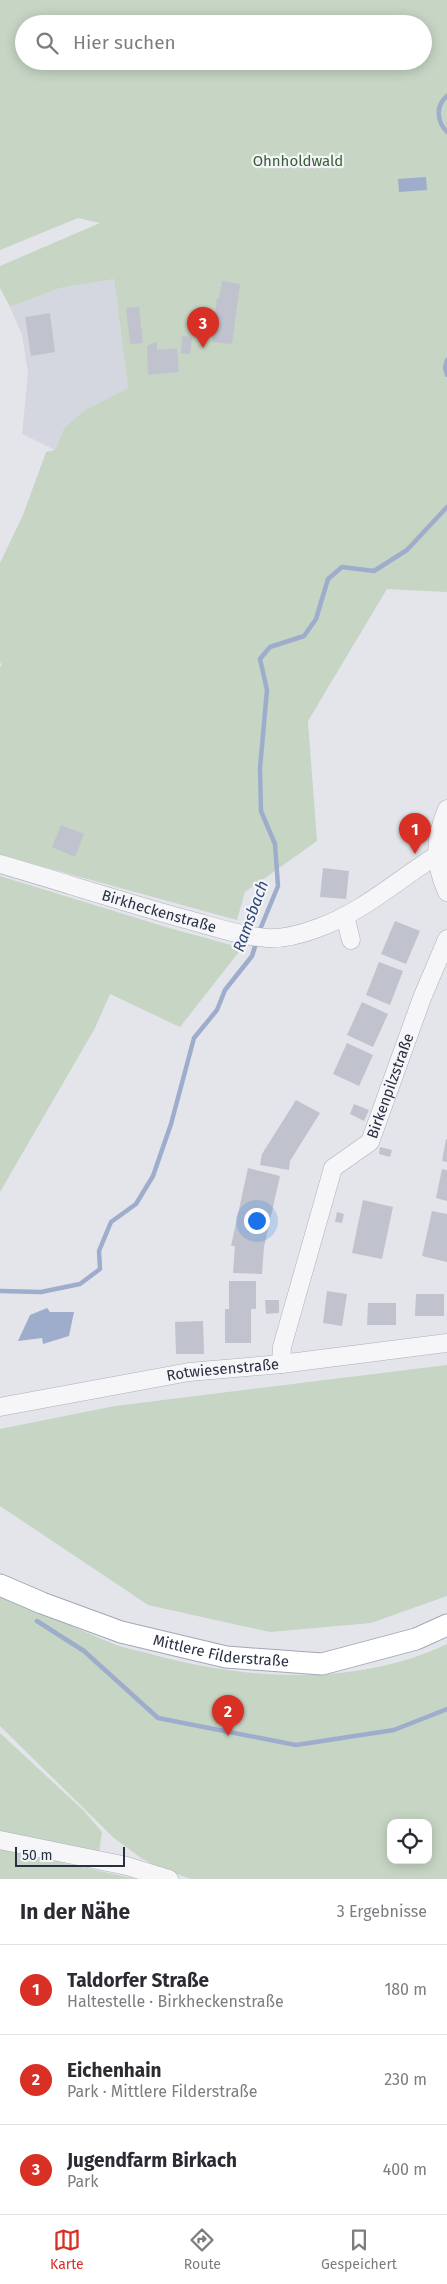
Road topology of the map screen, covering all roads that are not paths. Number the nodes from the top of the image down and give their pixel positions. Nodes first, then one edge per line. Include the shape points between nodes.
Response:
1 (447, 810) edge
2 (442, 852) edge
3 (0, 864) edge
4 (447, 892) edge
5 (346, 916) junction
6 (447, 939) edge
7 (351, 940) dead end
8 (447, 1343) edge
9 (281, 1364) junction
10 (0, 1407) edge
11 (0, 1584) edge
12 (447, 1625) edge
13 (0, 1840) edge
14 (168, 1879) edge

1 - 2 street via 438,829
2 - 4 street via 441,878
2 - 5 street, Birkheckenstraße
3 - 5 street, Birkheckenstraße via 244,935 268,938 293,936
5 - 7 street
6 - 9 street, Birkenpilzstraße via 370,1142 333,1168 282,1347
8 - 9 street, Rotwiesenstraße
9 - 10 street, Rotwiesenstraße via 189,1372
11 - 12 main road, Mittlere Filderstraße via 121,1632 226,1657 322,1664 416,1639
13 - 14 street via 127,1866

